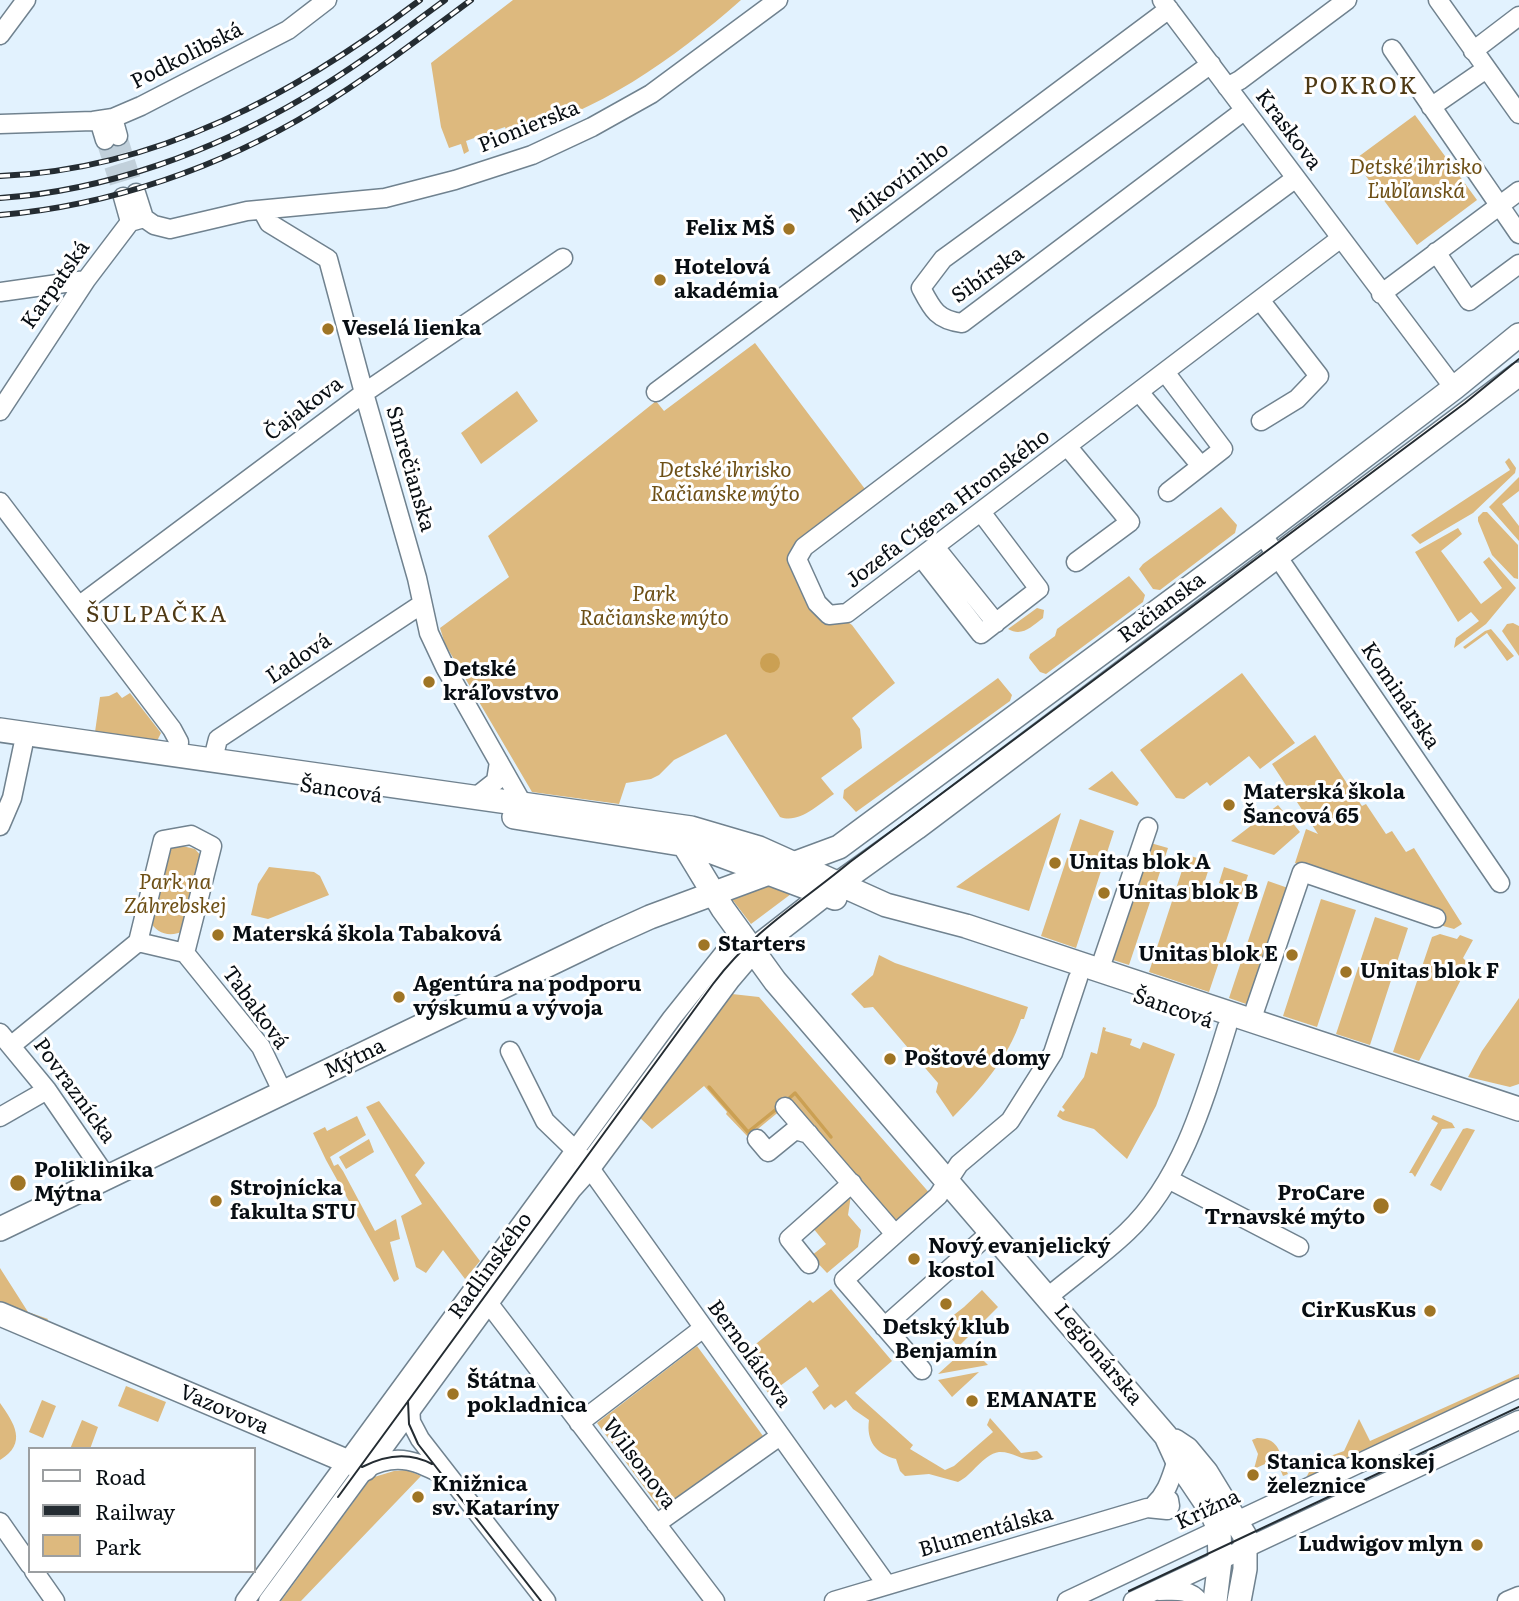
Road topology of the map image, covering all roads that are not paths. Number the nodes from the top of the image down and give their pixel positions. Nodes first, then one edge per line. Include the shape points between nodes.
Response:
1 (26, 0) edge
2 (327, 0) edge
3 (778, 0) edge
4 (1348, 0) edge
5 (1438, 0) edge
6 (1166, 5) edge
7 (1519, 16) edge
8 (0, 35) edge
9 (1392, 49) dead end
10 (1473, 51) junction
11 (1211, 64) junction
12 (1486, 69) junction
13 (1227, 87) junction
14 (1431, 107) junction
15 (1245, 110) junction
16 (1519, 114) edge
17 (106, 119) junction
18 (0, 124) edge
19 (112, 138) tunnel mouth
20 (1296, 178) junction
21 (1519, 191) edge
22 (130, 195) tunnel mouth
23 (1499, 205) junction
24 (262, 210) junction
25 (137, 220) junction
26 (1519, 234) edge
27 (1341, 237) junction
28 (1436, 252) junction
29 (563, 258) dead end
30 (1519, 264) edge
31 (86, 280) junction
32 (0, 292) edge
33 (1381, 294) junction
34 (1260, 300) junction
35 (1519, 335) edge
36 (1165, 372) junction
37 (1519, 374) edge
38 (1454, 388) junction
39 (656, 392) dead end
40 (1139, 392) junction
41 (364, 393) junction
42 (0, 411) edge
43 (1261, 421) dead end
44 (1067, 446) junction
45 (1201, 466) junction
46 (1168, 492) dead end
47 (0, 502) edge
48 (981, 512) junction
49 (1262, 534) junction
50 (928, 552) junction
51 (1277, 556) junction
52 (1076, 562) dead end
53 (422, 604) junction
54 (80, 605) junction
55 (0, 730) edge
56 (0, 743) edge
57 (23, 746) junction
58 (178, 754) junction
59 (213, 759) junction
60 (499, 762) junction
61 (477, 796) junction
62 (522, 803) junction
63 (0, 827) edge
64 (1148, 827) dead end
65 (678, 834) junction
66 (877, 857) junction
67 (795, 863) junction
68 (769, 873) junction
69 (1500, 883) dead end
70 (832, 889) junction
71 (713, 893) junction
72 (886, 905) junction
73 (1436, 919) dead end
74 (138, 942) junction
75 (746, 942) junction
76 (185, 953) junction
77 (1088, 974) junction
78 (729, 978) junction
79 (775, 981) junction
80 (1251, 1021) junction
81 (1227, 1027) junction
82 (6, 1039) edge
83 (510, 1051) dead end
84 (47, 1090) junction
85 (283, 1093) junction
86 (785, 1107) dead end
87 (1519, 1109) edge
88 (0, 1117) edge
89 (1519, 1125) edge
90 (809, 1134) junction
91 (757, 1139) dead end
92 (582, 1159) junction
93 (772, 1164) dead end
94 (108, 1179) junction
95 (1168, 1179) junction
96 (946, 1181) junction
97 (852, 1183) junction
98 (9, 1224) edge
99 (991, 1233) junction
100 (895, 1234) junction
101 (0, 1236) edge
102 (1298, 1247) dead end
103 (809, 1264) dead end
104 (481, 1294) junction
105 (1048, 1297) junction
106 (0, 1314) edge
107 (884, 1327) junction
108 (702, 1329) junction
109 (922, 1370) dead end
110 (1519, 1388) edge
111 (410, 1406) junction
112 (1519, 1420) edge
113 (579, 1423) junction
114 (780, 1436) junction
115 (1167, 1436) junction
116 (1177, 1460) junction
117 (356, 1466) junction
118 (449, 1478) junction
119 (0, 1522) edge
120 (656, 1524) junction
121 (1228, 1525) junction
122 (1246, 1548) junction
123 (1220, 1560) junction
124 (28, 1562) edge
125 (35, 1573) edge
126 (887, 1584) junction
127 (1156, 1591) junction
128 (1519, 1596) edge
129 (54, 1599) edge
130 (245, 1601) edge
131 (268, 1601) edge
132 (546, 1601) edge
133 (715, 1601) edge
134 (834, 1601) edge
135 (1067, 1601) edge
136 (1133, 1601) edge
137 (1199, 1601) edge
138 (1215, 1601) edge
139 (1239, 1601) edge
140 (1507, 1601) edge

1 - 8 street
2 - 17 street, Podkolibská via 288,30 141,106
3 - 24 street, Pionierska via 657,90 547,149 385,198
4 - 13 street
5 - 10 street
6 - 11 street, Kraskova
6 - 39 street, Mikovíniho
7 - 10 street
9 - 14 street
10 - 12 street
11 - 13 street, Kraskova
11 - 15 street, Sibírska via 943,259 921,288 931,307 946,321 962,323
12 - 14 street
12 - 16 street
13 - 15 street, Kraskova
14 - 23 street
15 - 20 street, Kraskova
17 - 18 street
17 - 19 street
20 - 27 street, Kraskova
20 - 50 street, Jozefa Cígera Hronského via 887,483 804,547 797,559 817,603 829,615 847,613
21 - 23 street
22 - 25 street
23 - 26 street
23 - 28 street
24 - 25 street, Pionierska via 170,229
24 - 41 street, Smrečianska via 269,223 328,258
25 - 31 street, Karpatská
27 - 33 street, Kraskova
27 - 34 street, Jozefa Cígera Hronského
28 - 30 street via 1469,301
28 - 33 street
29 - 41 street, Čajakova
31 - 32 street
31 - 42 street, Karpatská
33 - 38 street, Kraskova
34 - 36 street, Jozefa Cígera Hronského
34 - 43 street via 1319,376 1297,399
35 - 38 main road, Račianska
36 - 40 street, Jozefa Cígera Hronského
36 - 45 street via 1223,449
37 - 51 main road, Račianska
38 - 49 main road, Račianska
40 - 44 street, Jozefa Cígera Hronského
40 - 45 street
41 - 53 street, Smrečianska
41 - 54 street, Čajakova
44 - 48 street, Jozefa Cígera Hronského
44 - 52 street via 1130,522
45 - 46 street
47 - 54 street
48 - 50 street, Jozefa Cígera Hronského
48 - 50 street via 1039,589 996,623
49 - 51 street, Kominárska
49 - 67 main road, Račianska via 839,846
51 - 66 main road, Račianska
51 - 69 street, Kominárska
53 - 59 street, Ľadová via 218,739
53 - 60 street, Smrečianska via 445,667
54 - 58 street via 177,737
55 - 58 main road, Šancová
56 - 57 main road, Šancová
57 - 63 street via 12,798
57 - 65 main road, Šancová
58 - 59 main road, Šancová
59 - 61 main road, Šancová
60 - 61 street via 495,781
60 - 62 street, Smrečianska
61 - 62 main road, Šancová
62 - 65 main road, Šancová
64 - 77 street
65 - 67 main road via 712,833
65 - 68 main road
65 - 71 main road, Legionárska
66 - 70 main road, Račianska
66 - 72 main road via 873,882
67 - 68 main road, Račianska
67 - 70 main road
68 - 70 main road
68 - 71 main road, Mýtna
70 - 72 main road, Šancová
70 - 75 main road, Račianska
70 - 77 main road, Šancová via 891,918
71 - 75 main road, Legionárska
71 - 85 main road, Mýtna via 608,936
72 - 77 main road, Šancová via 966,926
73 - 80 street via 1302,872
74 - 76 street
74 - 76 street via 163,840 191,835 212,846
74 - 82 street
75 - 78 main road, Radlinského
75 - 79 main road, Legionárska
75 - 92 street, Radlinského via 705,975
76 - 85 street, Tabaková via 261,1047
77 - 80 main road, Šancová
77 - 81 main road, Šancová
77 - 96 street via 1053,1053 1010,1121 959,1164
78 - 79 main road
78 - 92 main road, Radlinského
79 - 96 main road, Legionárska
80 - 87 main road, Šancová
81 - 89 main road, Šancová
81 - 95 street via 1196,1123
82 - 84 street, Povraznícka
83 - 92 street, Bernolákova via 545,1121
84 - 88 street
84 - 94 street, Povraznícka
85 - 94 main road, Mýtna
86 - 90 street
90 - 91 street via 795,1130 768,1152
90 - 93 street
90 - 97 street
92 - 104 main road, Radlinského via 570,1188
92 - 108 street, Bernolákova
94 - 98 main road, Mýtna
95 - 102 street
95 - 105 street via 1127,1232
96 - 99 main road, Legionárska
96 - 100 street via 938,1196
97 - 100 street
97 - 103 street via 789,1239
98 - 101 street
99 - 105 main road, Legionárska
99 - 107 street
100 - 107 street via 844,1280
104 - 111 main road, Radlinského
104 - 113 street, Wilsonova
104 - 117 street, Radlinského
105 - 115 main road, Legionárska
106 - 117 main road, Vazovova
107 - 109 street
108 - 113 street
108 - 114 street, Bernolákova
110 - 121 street, Krížna
111 - 117 main road, Radlinského
111 - 118 street via 417,1434
112 - 122 street
113 - 120 street, Wilsonova
114 - 120 street
114 - 126 street, Bernolákova
115 - 116 main road, Legionárska
115 - 121 main road, Legionárska via 1187,1449 1206,1472
116 - 121 main road, Legionárska via 1210,1509
116 - 126 street, Blumentálska via 1157,1502
117 - 118 street via 405,1460
117 - 130 street, Radlinského
117 - 131 street, Radlinského
118 - 132 street
119 - 124 street
120 - 133 street, Wilsonova
121 - 122 main road via 1245,1536
121 - 123 main road, Legionárska
121 - 135 street, Krížna
122 - 123 street
122 - 139 main road
123 - 127 street
123 - 138 main road, Legionárska
125 - 129 street
126 - 134 street, Blumentálska
127 - 136 street
127 - 137 street via 1185,1591
128 - 140 street

